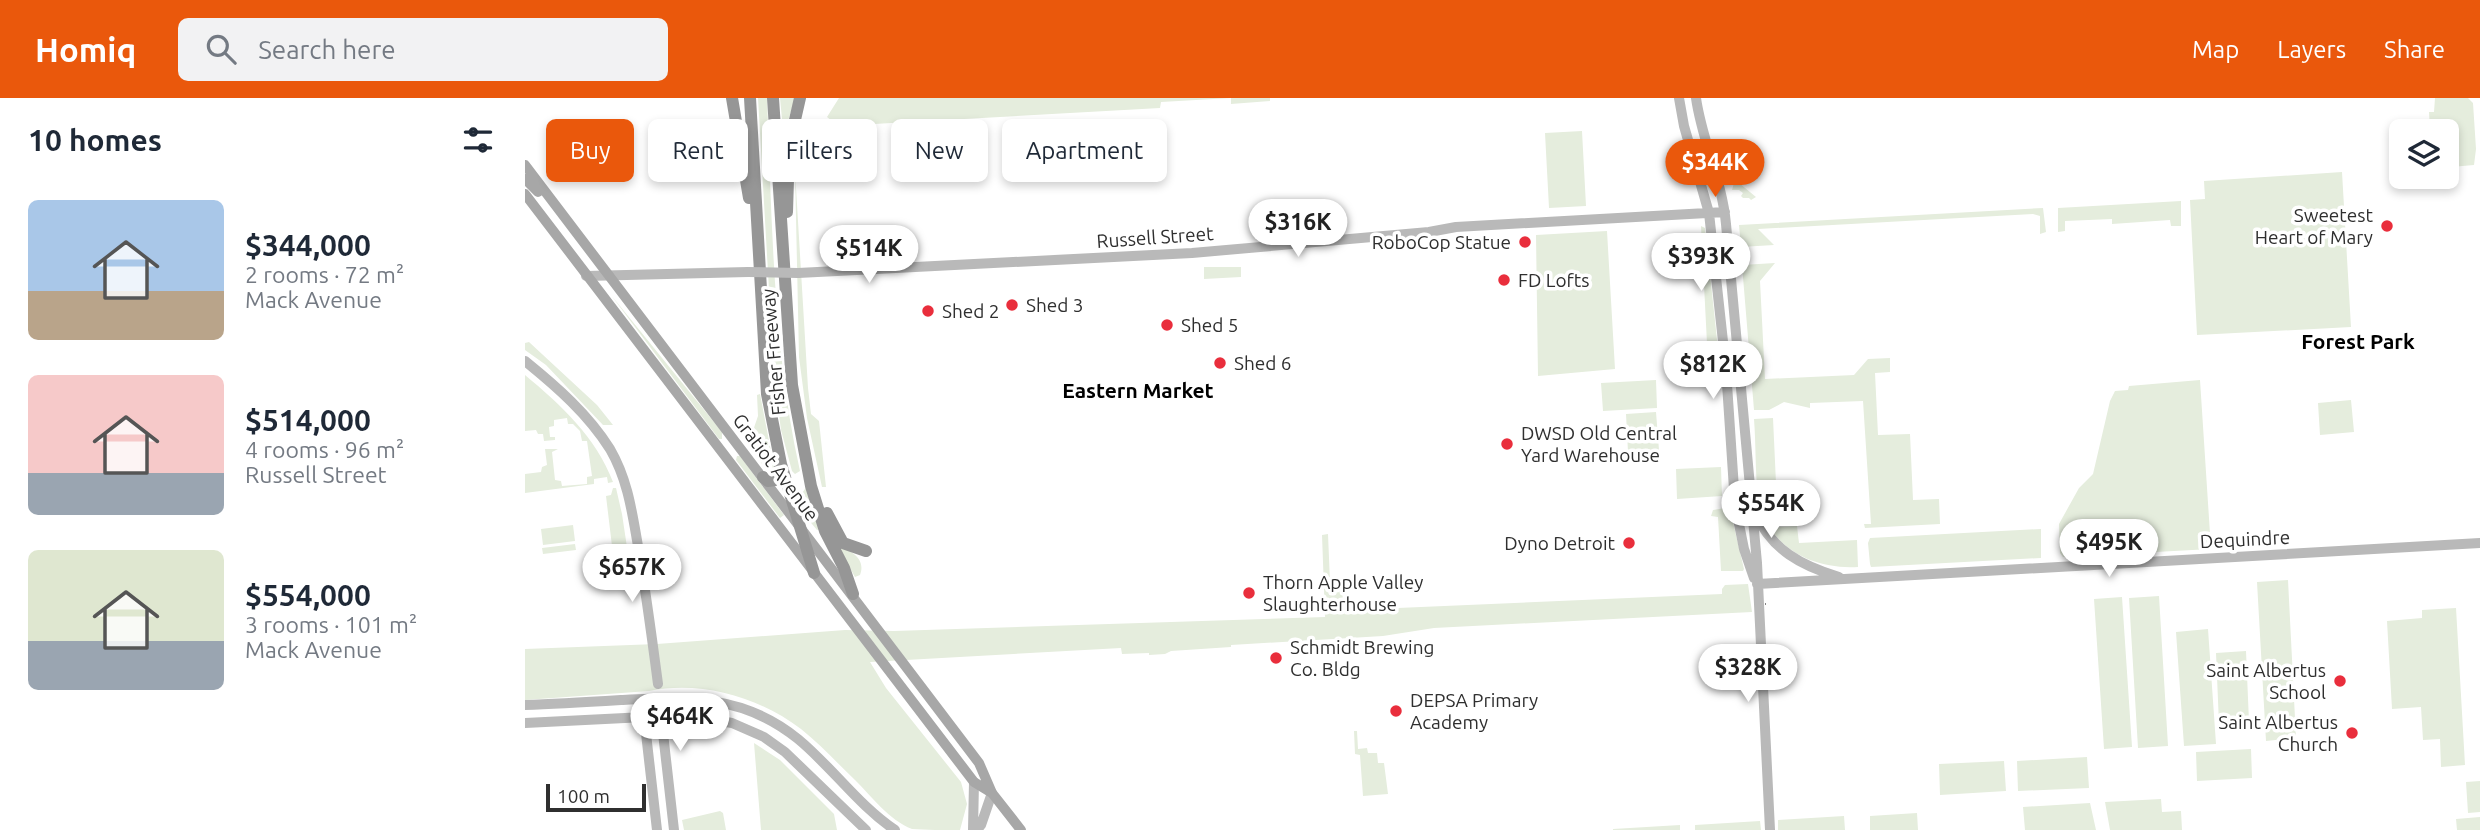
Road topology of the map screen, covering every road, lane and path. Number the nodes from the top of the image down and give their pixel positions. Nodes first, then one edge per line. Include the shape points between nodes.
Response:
1 (732, 98) edge
2 (750, 98) edge
3 (773, 98) edge
4 (802, 98) edge
5 (1679, 98) edge
6 (1696, 98) edge
7 (1701, 121) junction
8 (1683, 122) junction
9 (525, 165) edge
10 (1718, 177) junction
11 (525, 178) edge
12 (1701, 182) junction
13 (525, 194) edge
14 (1725, 212) junction
15 (1709, 213) junction
16 (757, 228) junction
17 (1727, 236) junction
18 (1711, 239) junction
19 (784, 251) junction
20 (586, 276) junction
21 (607, 277) junction
22 (525, 361) edge
23 (1730, 431) junction
24 (801, 433) junction
25 (781, 464) junction
26 (1748, 471) junction
27 (763, 477) junction
28 (1752, 497) junction
29 (798, 527) junction
30 (2480, 544) edge
31 (866, 551) dead end
32 (814, 573) junction
33 (1843, 578) junction
34 (1762, 584) junction
35 (853, 594) junction
36 (658, 684) dead end
37 (678, 697) junction
38 (659, 698) junction
39 (624, 700) junction
40 (729, 704) junction
41 (525, 705) edge
42 (676, 715) junction
43 (644, 716) junction
44 (661, 716) junction
45 (625, 717) junction
46 (724, 720) junction
47 (525, 723) edge
48 (662, 736) junction
49 (646, 737) junction
50 (974, 782) junction
51 (992, 793) junction
52 (670, 802) junction
53 (653, 804) junction
54 (657, 830) edge
55 (674, 830) edge
56 (866, 830) edge
57 (895, 830) edge
58 (975, 830) edge
59 (1021, 830) edge
60 (1770, 830) edge

1 - 16 highway
2 - 16 highway, Fisher Freeway
3 - 19 highway, Fisher Freeway
4 - 19 highway via 789,146
5 - 8 street
6 - 7 street
7 - 8 street
7 - 10 street
8 - 12 street
9 - 21 main road, Gratiot Avenue
10 - 12 street via 1711,184
10 - 14 street
11 - 21 main road
12 - 15 street
13 - 20 main road, Gratiot Avenue
14 - 15 street, Russell Street
14 - 17 street
15 - 18 street
15 - 21 street, Russell Street, bridge via 1456,227 1192,253 798,273
16 - 25 highway, Fisher Freeway via 765,373
17 - 18 street via 1720,230
17 - 26 street
18 - 23 street
19 - 24 highway, Fisher Freeway via 791,372
20 - 21 street, Russell Street
20 - 32 main road, Gratiot Avenue
21 - 27 main road, Gratiot Avenue
22 - 36 street via 589,420 621,473 633,514
23 - 26 street via 1741,433
23 - 34 street via 1735,504 1744,549
24 - 31 highway via 838,537 848,546
24 - 35 highway, Fisher Freeway via 821,518
25 - 27 highway via 775,480
25 - 29 highway, Fisher Freeway
26 - 28 street
27 - 29 main road, Gratiot Avenue
28 - 33 street via 1765,530 1786,554
28 - 34 street
29 - 32 highway, Fisher Freeway
29 - 35 main road, Gratiot Avenue
30 - 33 street, Dequindre
32 - 50 main road, Gratiot Avenue
33 - 34 street, Dequindre
34 - 60 street
35 - 51 main road, Gratiot Avenue via 979,763
37 - 38 street
37 - 40 street
37 - 42 street
38 - 39 street
38 - 44 street
39 - 41 street
39 - 45 street
40 - 46 street
40 - 57 street via 766,718 797,738
42 - 44 street
42 - 46 street
43 - 44 street
43 - 45 street
43 - 49 street
44 - 48 street
45 - 47 street
46 - 56 street via 755,732 785,752
48 - 49 street via 655,731
48 - 52 street
49 - 53 street
50 - 51 main road, Gratiot Avenue
50 - 58 street
51 - 58 street
51 - 59 main road, Gratiot Avenue
52 - 53 street
52 - 55 street
53 - 54 street

